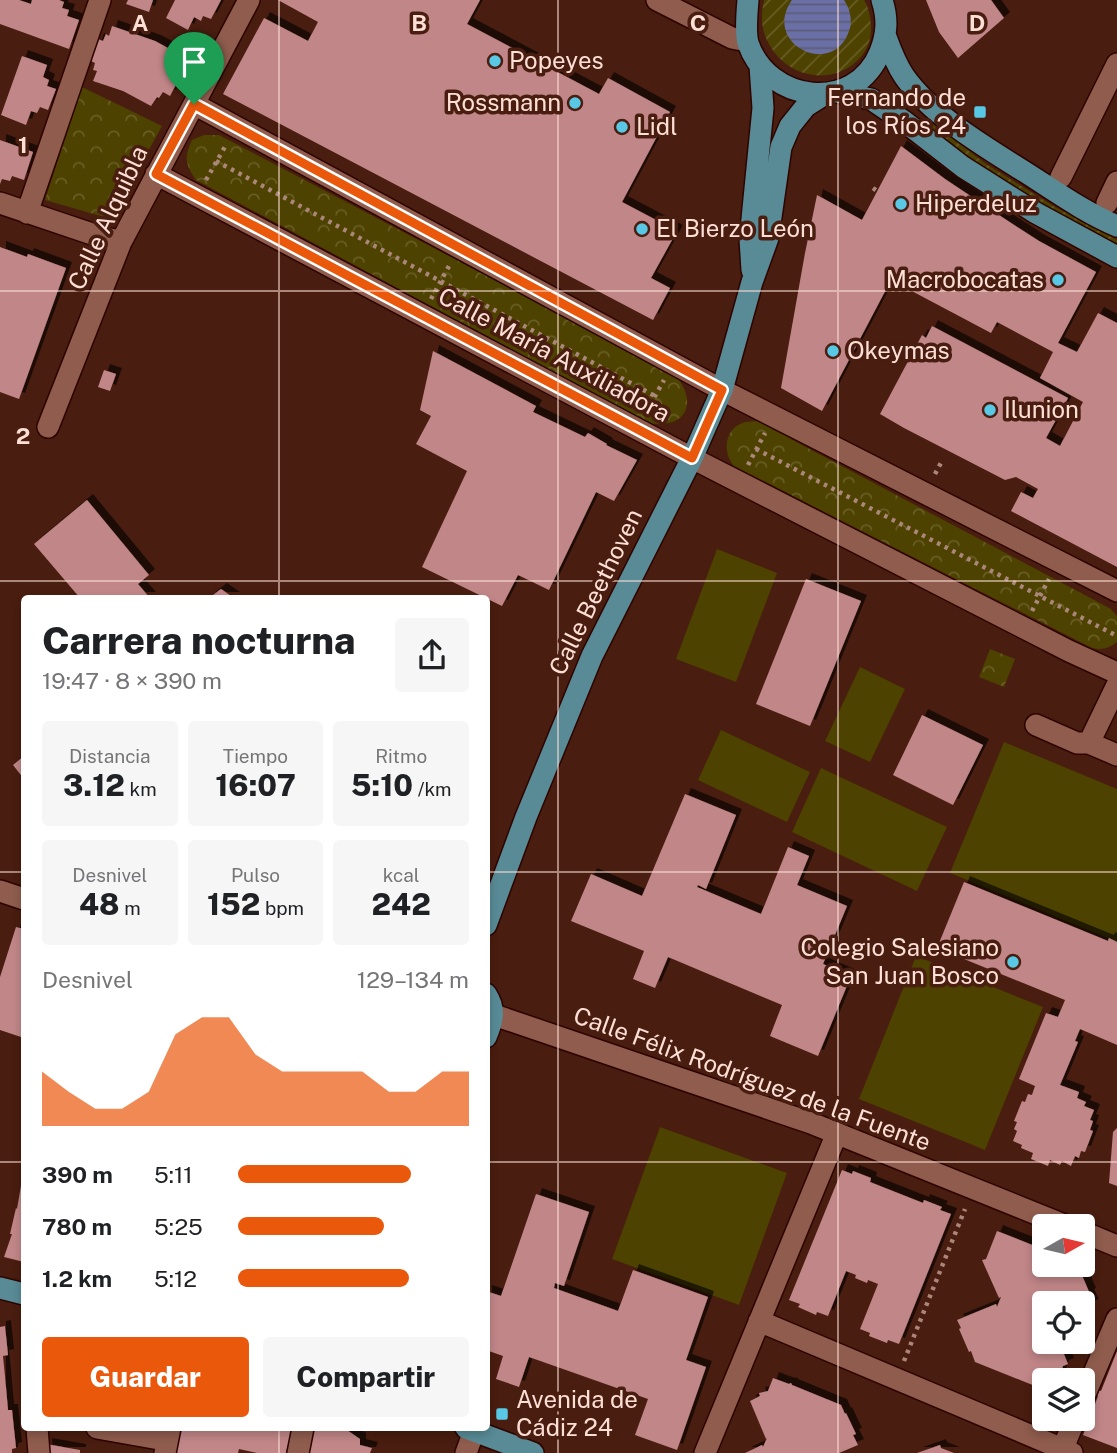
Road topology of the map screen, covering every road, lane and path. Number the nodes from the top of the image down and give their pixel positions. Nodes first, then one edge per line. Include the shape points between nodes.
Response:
1 (249, 0) edge
2 (657, 0) edge
3 (747, 0) edge
4 (882, 0) edge
5 (98, 1) edge
6 (886, 37) junction
7 (747, 41) junction
8 (1117, 64) edge
9 (761, 66) junction
10 (831, 93) junction
11 (194, 104) junction
12 (229, 138) dead end
13 (216, 161) junction
14 (156, 174) junction
15 (1061, 177) dead end
16 (1117, 182) edge
17 (202, 186) dead end
18 (0, 203) edge
19 (1107, 203) dead end
20 (27, 213) junction
21 (1117, 226) edge
22 (121, 242) junction
23 (454, 257) dead end
24 (1117, 257) edge
25 (441, 281) junction
26 (752, 282) junction
27 (427, 306) dead end
28 (669, 370) dead end
29 (722, 390) junction
30 (655, 396) junction
31 (642, 420) dead end
32 (769, 426) dead end
33 (48, 427) dead end
34 (757, 449) junction
35 (692, 458) junction
36 (943, 459) dead end
37 (744, 473) dead end
38 (935, 475) dead end
39 (1051, 575) dead end
40 (1117, 591) edge
41 (1040, 596) junction
42 (1028, 617) dead end
43 (1117, 636) edge
44 (1117, 673) edge
45 (1117, 685) edge
46 (1036, 725) dead end
47 (1089, 743) junction
48 (1117, 755) edge
49 (0, 891) edge
50 (21, 898) edge
51 (490, 914) edge
52 (490, 999) edge
53 (494, 1015) junction
54 (490, 1026) edge
55 (837, 1133) junction
56 (965, 1209) dead end
57 (1037, 1214) edge
58 (1096, 1238) edge
59 (1117, 1246) edge
60 (0, 1288) edge
61 (21, 1293) edge
62 (1117, 1318) edge
63 (759, 1321) junction
64 (903, 1363) dead end
65 (1095, 1371) edge
66 (37, 1431) edge
67 (114, 1431) edge
68 (302, 1431) edge
69 (470, 1431) edge
70 (475, 1431) edge
71 (1071, 1431) edge
72 (165, 1440) edge
73 (1065, 1452) edge
74 (39, 1453) edge
75 (298, 1453) edge
76 (466, 1453) edge
77 (533, 1453) edge
78 (705, 1453) edge

1 - 11 street, Calle Alquibla
2 - 7 street
3 - 7 main road
4 - 6 main road
5 - 20 street
6 - 10 main road, Calle Beethoven via 875,63 861,80
6 - 21 main road via 905,77 934,108 1043,184
7 - 9 main road
8 - 15 street
9 - 10 main road via 788,88
9 - 26 main road, Calle Beethoven via 763,108 750,239
10 - 24 main road via 871,99 963,167
10 - 26 main road, Calle Beethoven via 806,106 781,147 768,238
11 - 14 street, Calle Alquibla
11 - 29 street, Calle María Auxiliadora
12 - 13 path
13 - 17 path
13 - 25 path
14 - 22 street, Calle Alquibla
14 - 35 street, Calle María Auxiliadora
16 - 19 street
18 - 20 street
20 - 22 street
22 - 33 street, Calle Alquibla
23 - 25 path
25 - 27 path
25 - 30 path
26 - 29 main road, Calle Beethoven
28 - 30 path
29 - 35 main road, Calle Beethoven
29 - 40 street, Calle María Auxiliadora
30 - 31 path
32 - 34 path
34 - 37 path
34 - 41 path
35 - 44 street, Calle María Auxiliadora
35 - 51 main road, Calle Beethoven via 592,656
36 - 38 path
39 - 41 path
41 - 42 path
41 - 43 path
45 - 47 street
46 - 47 street via 1077,743
47 - 48 street
49 - 50 street
52 - 53 main road
53 - 54 main road
53 - 55 street, Calle Félix Rodríguez de la Fuente
55 - 57 street, Calle Félix Rodríguez de la Fuente
55 - 63 street
56 - 64 path
58 - 59 street
60 - 61 main road
62 - 65 street
63 - 73 street
63 - 78 street
66 - 74 street
67 - 72 street
68 - 75 street
69 - 76 street
70 - 77 main road
71 - 73 street

